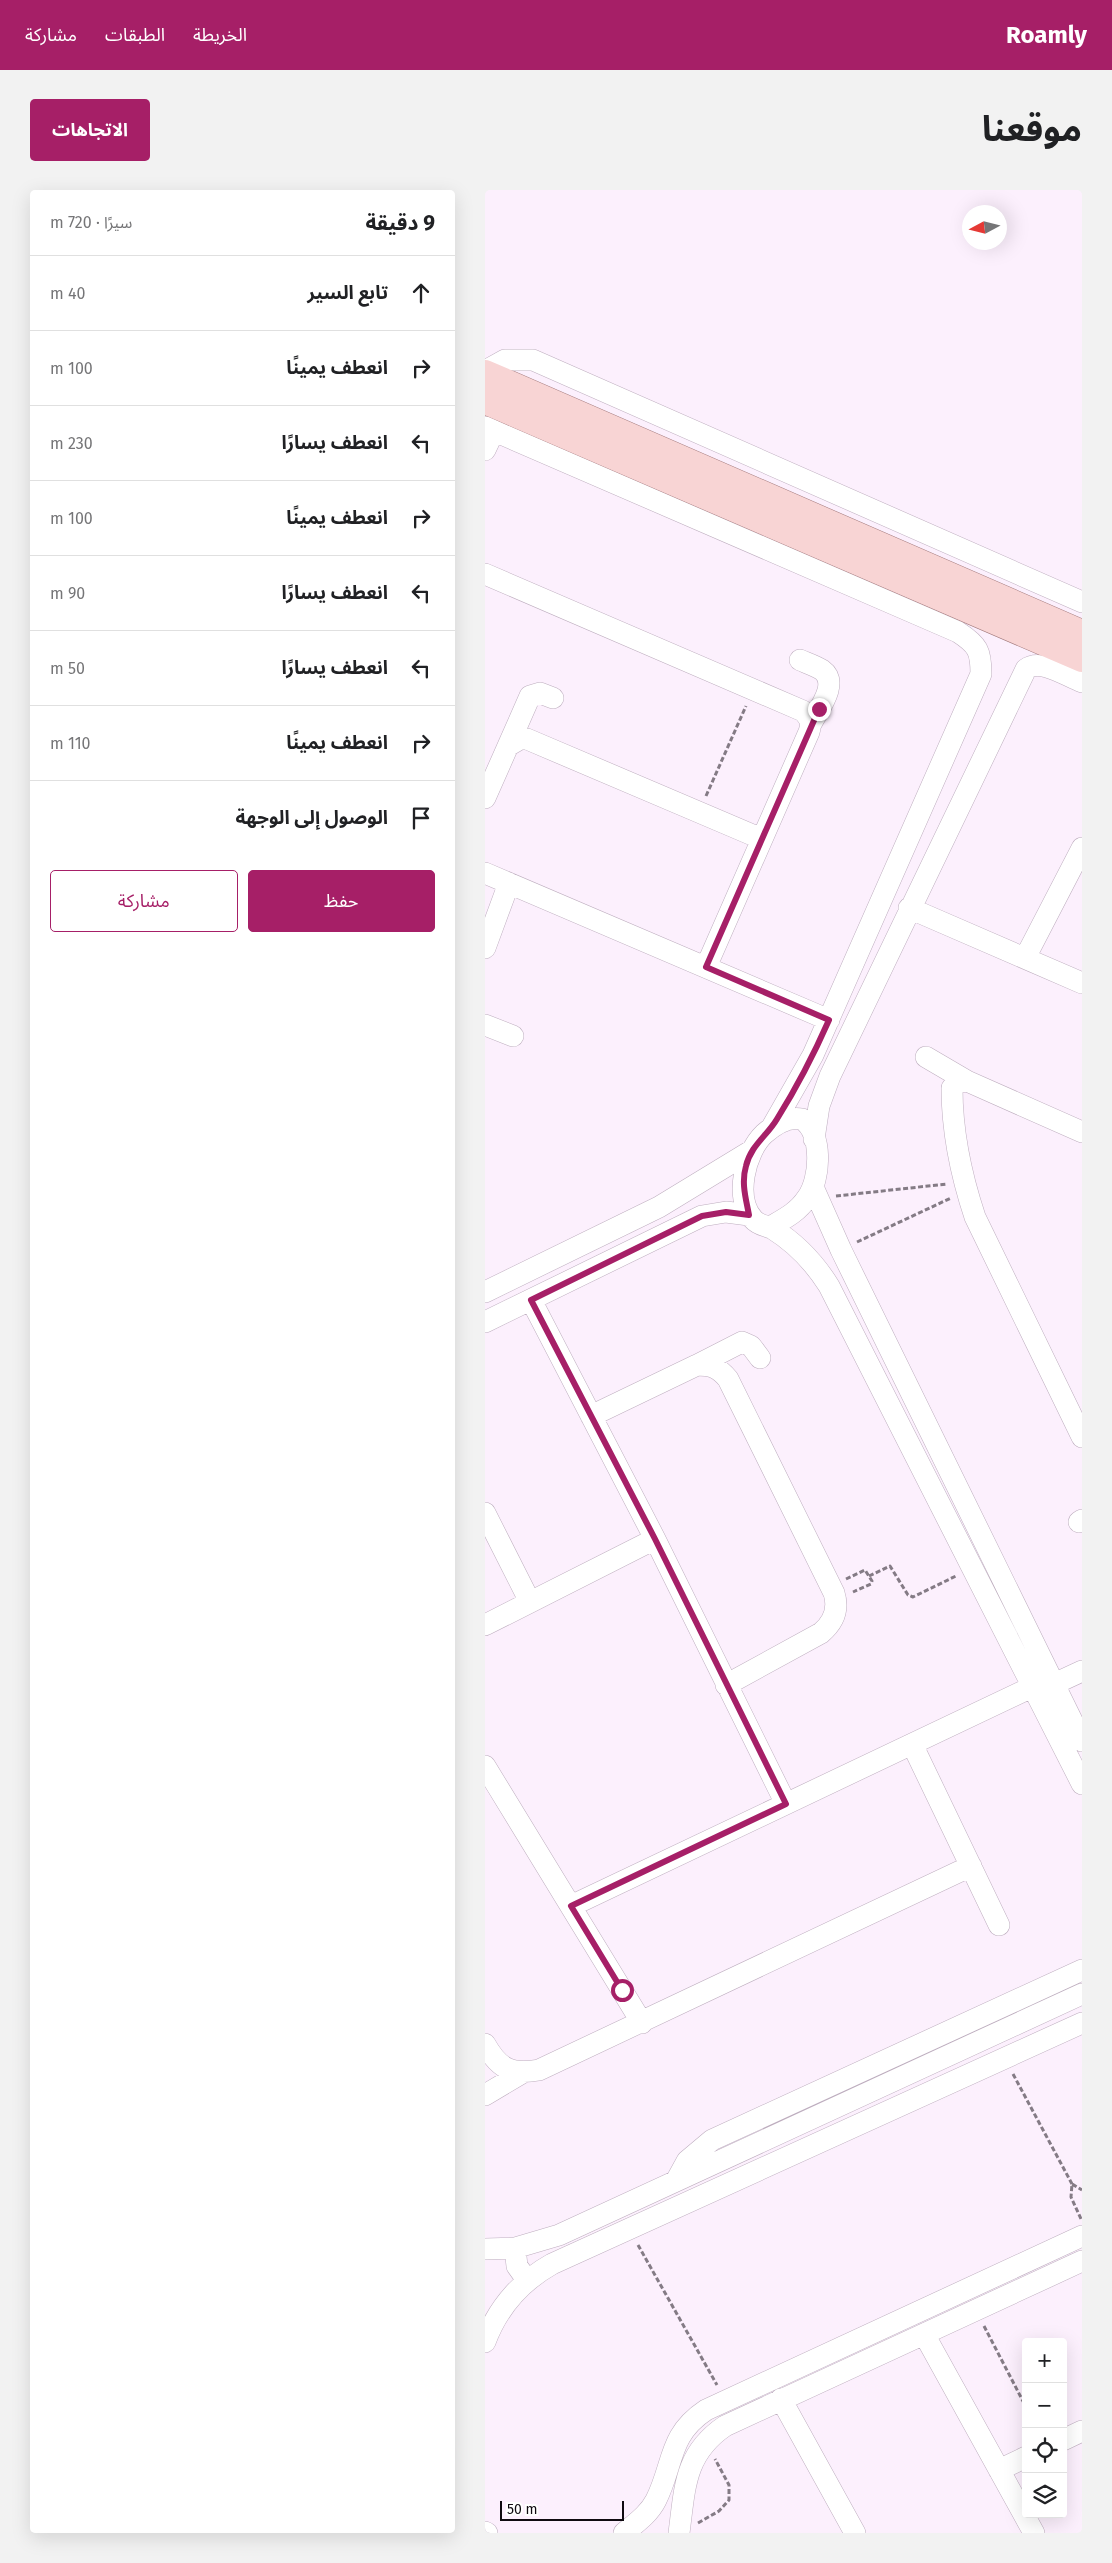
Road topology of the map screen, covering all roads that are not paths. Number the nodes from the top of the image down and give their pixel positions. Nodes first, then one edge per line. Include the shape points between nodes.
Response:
1 (485, 373) edge
2 (485, 400) edge
3 (537, 409) junction
4 (489, 429) edge
5 (485, 450) edge
6 (485, 574) edge
7 (1082, 602) edge
8 (1082, 634) edge
9 (1082, 658) edge
10 (800, 660) dead end
11 (1082, 682) edge
12 (553, 698) dead end
13 (811, 724) junction
14 (507, 746) junction
15 (485, 798) edge
16 (762, 839) junction
17 (1082, 848) edge
18 (485, 873) edge
19 (509, 883) junction
20 (909, 908) junction
21 (485, 948) edge
22 (1025, 958) junction
23 (706, 967) junction
24 (1082, 983) edge
25 (829, 1020) junction
26 (485, 1025) edge
27 (513, 1036) dead end
28 (926, 1057) dead end
29 (967, 1080) junction
30 (772, 1127) junction
31 (1082, 1132) edge
32 (815, 1139) junction
33 (751, 1151) junction
34 (816, 1192) junction
35 (749, 1215) junction
36 (770, 1227) junction
37 (485, 1292) edge
38 (531, 1300) junction
39 (485, 1322) edge
40 (760, 1358) dead end
41 (697, 1365) junction
42 (591, 1416) junction
43 (1082, 1437) edge
44 (485, 1513) edge
45 (655, 1539) junction
46 (530, 1602) junction
47 (485, 1625) edge
48 (1082, 1671) edge
49 (1054, 1684) junction
50 (726, 1685) junction
51 (1032, 1687) junction
52 (1082, 1741) edge
53 (912, 1744) junction
54 (485, 1766) edge
55 (1082, 1784) edge
56 (786, 1804) junction
57 (971, 1866) junction
58 (571, 1906) junction
59 (999, 1925) dead end
60 (1082, 1970) edge
61 (1082, 1994) edge
62 (642, 2023) junction
63 (1082, 2023) edge
64 (485, 2044) edge
65 (522, 2073) junction
66 (485, 2095) edge
67 (676, 2181) junction
68 (1082, 2236) edge
69 (515, 2248) junction
70 (485, 2249) edge
71 (1082, 2261) edge
72 (527, 2280) junction
73 (924, 2334) junction
74 (485, 2342) edge
75 (781, 2399) junction
76 (1082, 2431) edge
77 (1067, 2438) edge
78 (1022, 2459) edge
79 (999, 2470) junction
80 (688, 2529) edge
81 (624, 2533) edge
82 (855, 2533) edge
83 (1034, 2533) edge

1 - 3 main road
1 - 7 street via 505,360 533,360
2 - 3 main road
3 - 8 main road
3 - 9 main road
4 - 5 street
4 - 25 street via 958,632 973,642 981,657 981,674
6 - 13 street via 803,711
10 - 13 street via 823,670 830,685
11 - 20 street via 1040,665 1031,665 1026,670
12 - 14 street via 540,693 530,696
13 - 16 street
14 - 15 street
14 - 16 street via 520,740 533,741
16 - 23 street
17 - 22 street
18 - 19 street
19 - 21 street
19 - 23 street
20 - 22 street
20 - 32 street via 823,1091
22 - 24 street
23 - 25 street
25 - 30 street via 801,1080
26 - 27 street
28 - 29 street
29 - 31 street
29 - 43 street via 952,1088 957,1149 965,1187 975,1217
30 - 32 street via 787,1119 801,1119 812,1129
30 - 33 street
32 - 34 street
33 - 35 street via 743,1185
33 - 37 street via 659,1208
34 - 36 street
34 - 49 street via 841,1250
35 - 36 street via 762,1226
35 - 38 street via 726,1212 702,1216
36 - 51 street via 807,1255 829,1286
38 - 39 street
38 - 42 street
40 - 41 street via 751,1346 742,1342
41 - 42 street
41 - 50 street via 709,1365 720,1370 727,1380 833,1593 833,1619 821,1633
42 - 45 street
44 - 46 street
45 - 46 street
45 - 50 street
46 - 47 street
48 - 49 street
49 - 52 street
50 - 56 street
51 - 53 street
51 - 55 street
53 - 56 street
53 - 57 street
54 - 58 street
56 - 58 street
57 - 59 street
57 - 62 street
58 - 62 street
60 - 67 street via 712,2140 687,2161
61 - 67 street
62 - 65 street via 539,2070
63 - 72 street via 552,2264
64 - 65 street via 493,2058 506,2069
65 - 66 street
67 - 69 street via 559,2235
68 - 81 street via 706,2410 686,2426 673,2448 656,2500
69 - 70 street
69 - 72 street via 517,2266
71 - 73 street
72 - 74 street via 505,2304
73 - 75 street
73 - 79 street
75 - 80 street via 725,2426 705,2441 688,2472
75 - 82 street
76 - 77 street
78 - 79 street
79 - 83 street

